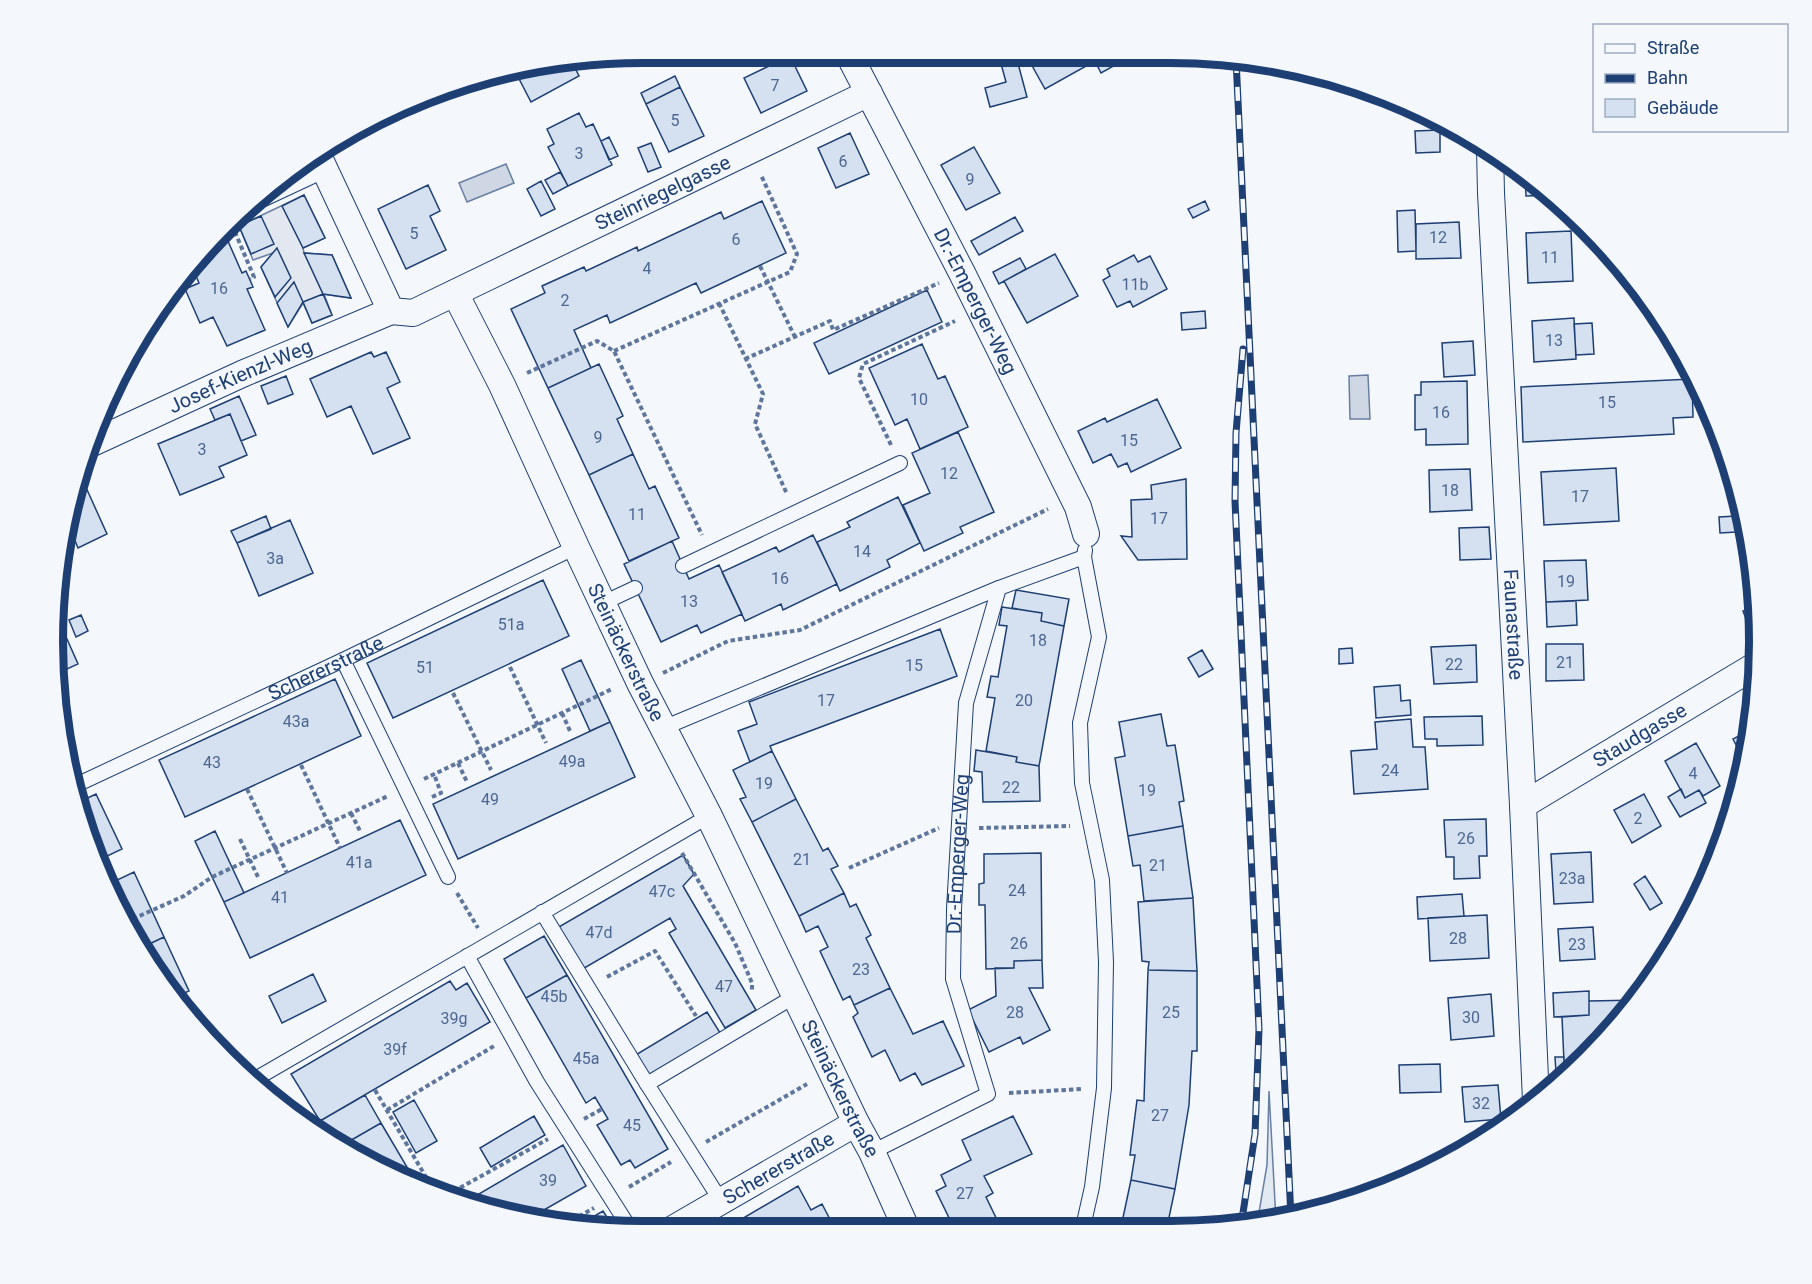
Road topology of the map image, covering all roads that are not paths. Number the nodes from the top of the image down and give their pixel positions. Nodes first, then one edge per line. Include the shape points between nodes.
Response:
1 (854, 63) edge
2 (869, 93) junction
3 (1490, 160) edge
4 (321, 161) edge
5 (455, 293) junction
6 (391, 310) junction
7 (100, 439) edge
8 (900, 463) road end
9 (1085, 546) junction
10 (576, 547) junction
11 (684, 566) dead end
12 (635, 588) dead end
13 (999, 588) junction
14 (603, 603) junction
15 (343, 660) junction
16 (1748, 670) edge
17 (663, 728) junction
18 (81, 783) edge
19 (1523, 805) junction
20 (709, 816) junction
21 (448, 877) road end
22 (542, 912) junction
23 (467, 957) junction
24 (795, 996) junction
25 (259, 1076) edge
26 (646, 1084) junction
27 (1536, 1090) edge
28 (856, 1123) junction
29 (872, 1152) junction
30 (721, 1201) junction
31 (625, 1221) edge
32 (687, 1221) edge
33 (903, 1221) edge
34 (1084, 1221) edge

1 - 2 street, Dr.-Emperger-Weg
2 - 5 street, Steinriegelgasse
2 - 9 street, Dr.-Emperger-Weg via 1078,507
3 - 19 street, Faunastraße
4 - 6 street
5 - 6 street via 413,313
5 - 10 street, Steinäckerstraße
6 - 7 street, Josef-Kienzl-Weg
8 - 11 lane
9 - 13 lane
9 - 34 lane, Dr.-Emperger-Weg via 1099,637 1080,723 1082,783 1102,880 1106,962 1104,1088
10 - 14 street, Steinäckerstraße
10 - 15 lane, Schererstraße
12 - 14 lane
13 - 17 lane
13 - 29 lane, Dr.-Emperger-Weg via 966,703 954,909 953,979 988,1094
14 - 17 street, Steinäckerstraße
15 - 18 lane, Schererstraße
15 - 21 lane
16 - 19 street, Staudgasse
17 - 20 street, Steinäckerstraße
19 - 27 street, Faunastraße
20 - 22 lane
20 - 24 street, Steinäckerstraße
22 - 23 lane
22 - 26 lane
23 - 25 lane
23 - 31 lane via 537,1082
24 - 26 lane
24 - 28 street, Steinäckerstraße
26 - 30 lane
28 - 29 street, Steinäckerstraße
28 - 30 street, Schererstraße
29 - 33 street, Steinäckerstraße
30 - 32 street, Schererstraße

